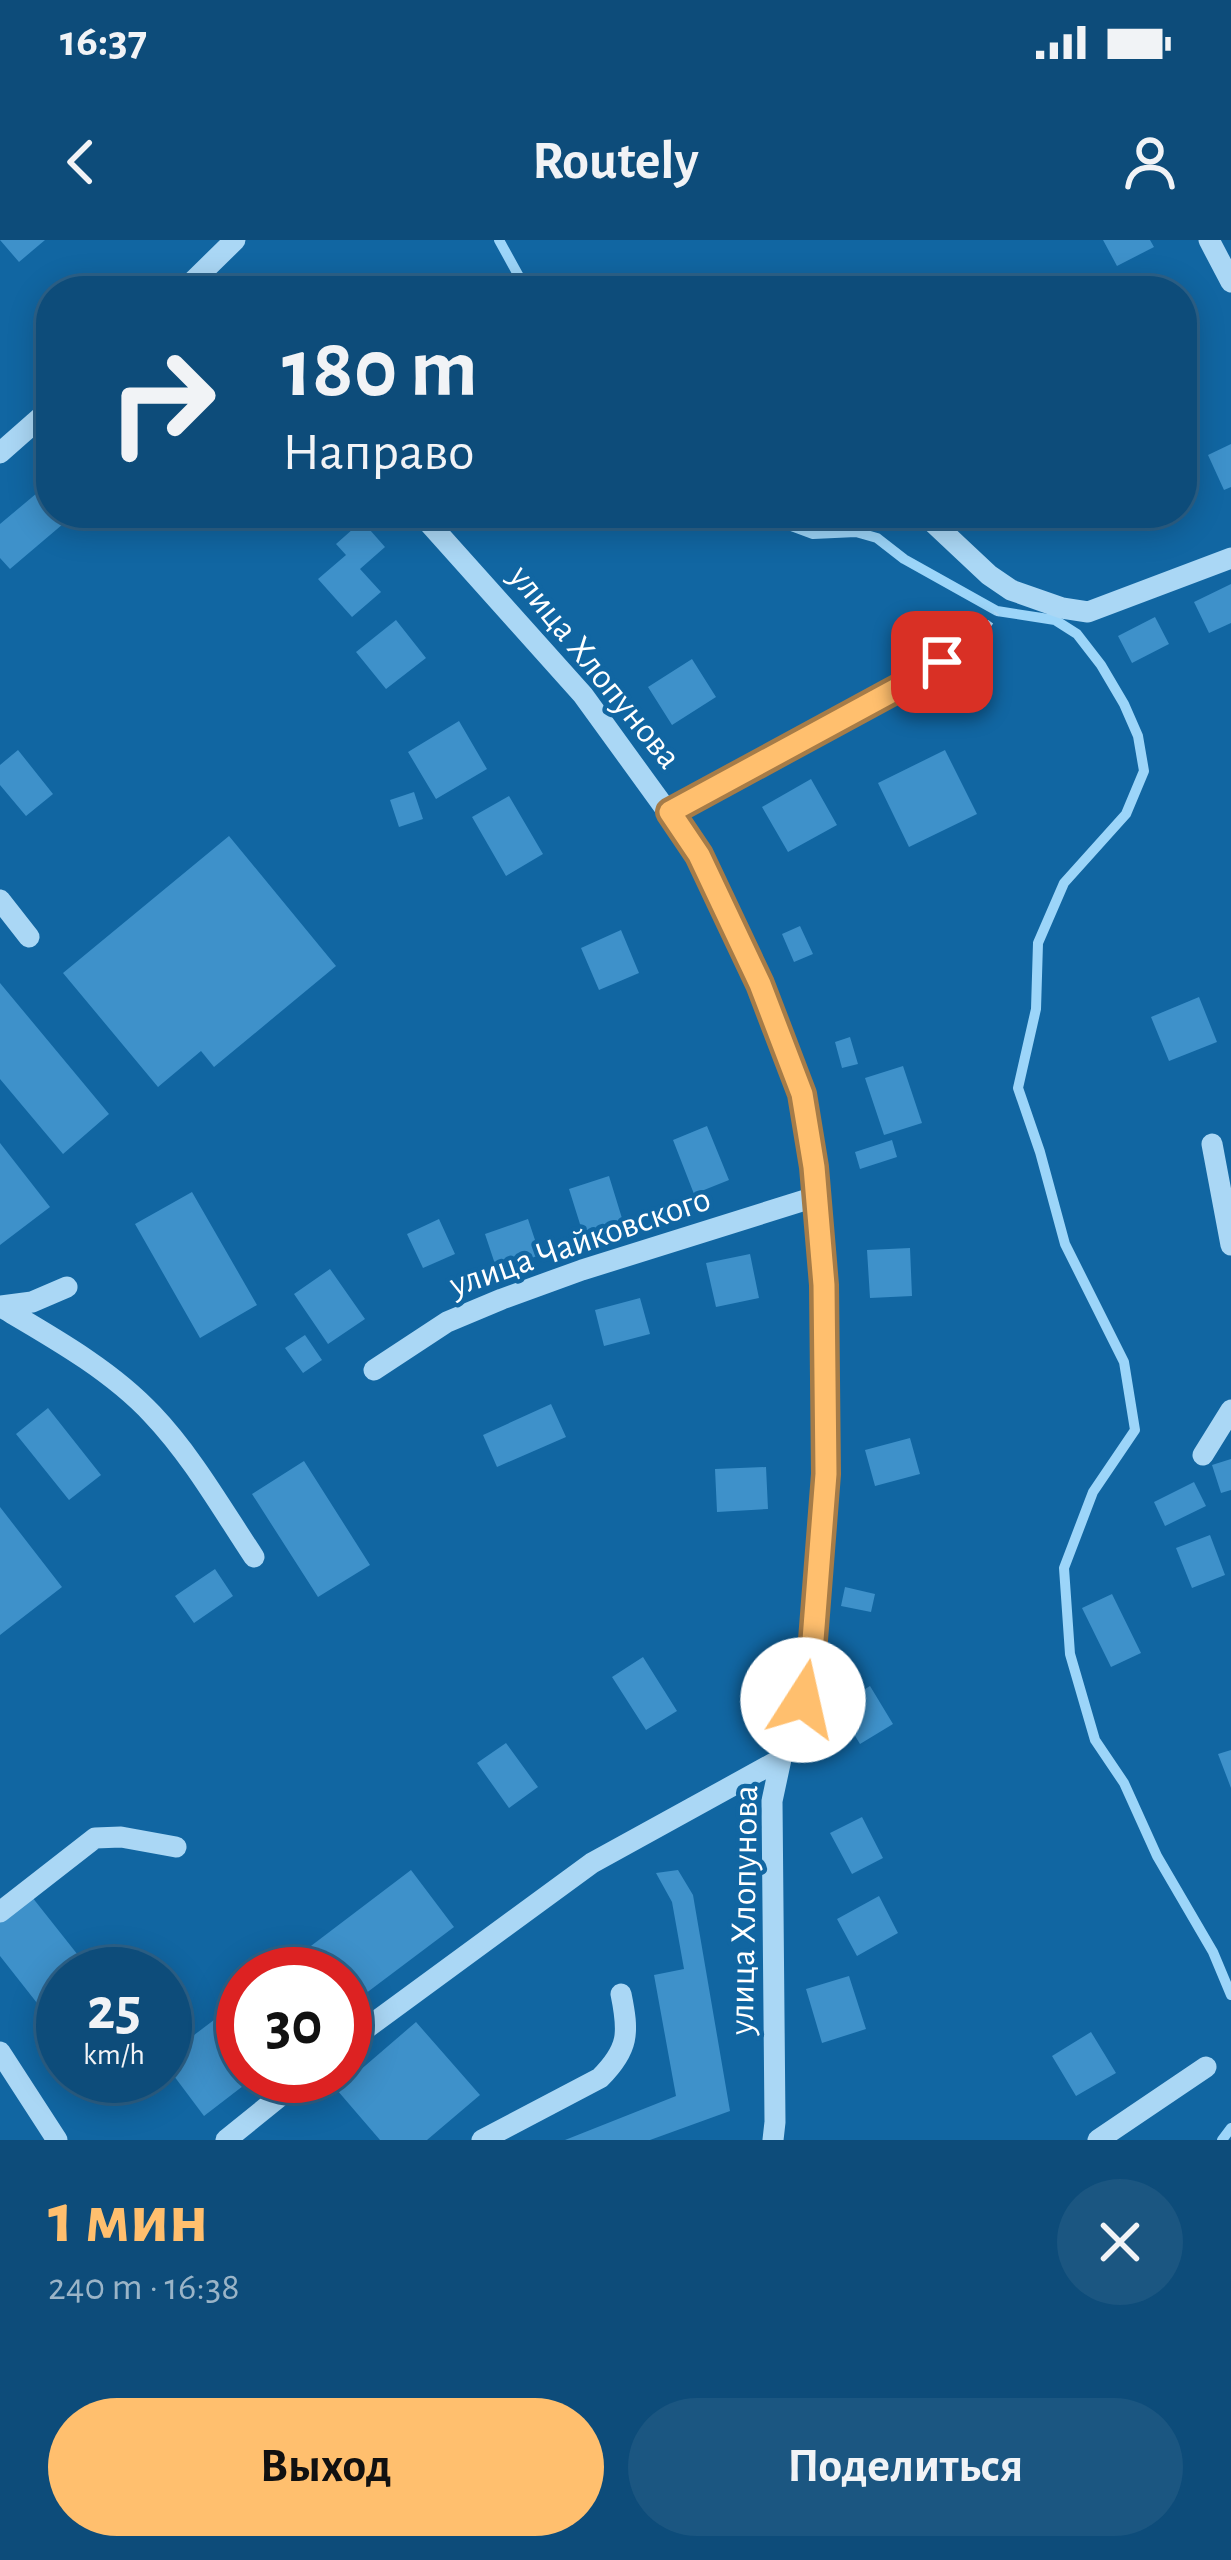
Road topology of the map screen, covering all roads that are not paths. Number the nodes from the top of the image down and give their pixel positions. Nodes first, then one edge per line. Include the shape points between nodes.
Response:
1 (235, 240) edge
2 (1209, 240) edge
3 (207, 276) edge
4 (1231, 282) edge
5 (36, 421) edge
6 (0, 453) edge
7 (434, 528) edge
8 (939, 528) edge
9 (1231, 558) edge
10 (942, 662) dead end
11 (670, 812) junction
12 (0, 900) edge
13 (29, 937) dead end
14 (1212, 1144) dead end
15 (818, 1196) junction
16 (1231, 1245) edge
17 (67, 1287) dead end
18 (0, 1306) edge
19 (374, 1370) dead end
20 (1231, 1410) edge
21 (1203, 1455) dead end
22 (254, 1557) dead end
23 (781, 1759) junction
24 (176, 1847) dead end
25 (0, 1912) edge
26 (621, 1994) dead end
27 (372, 2024) edge
28 (0, 2052) edge
29 (1206, 2067) dead end
30 (272, 2103) edge
31 (57, 2140) edge
32 (226, 2140) edge
33 (482, 2140) edge
34 (773, 2140) edge
35 (1097, 2140) edge

1 - 3 street
2 - 4 street
5 - 6 street
7 - 11 street, улица Хлопунова via 584,695
8 - 9 street via 1011,590 1088,612
10 - 11 street
11 - 15 street, улица Хлопунова via 760,984 802,1094
12 - 13 street
14 - 16 street
15 - 19 street, улица Чайковского via 502,1299 447,1322
15 - 23 street, улица Хлопунова via 826,1474 813,1640
17 - 18 street
18 - 22 street via 80,1354 151,1413
20 - 21 street
23 - 27 street via 592,1863
23 - 34 street, улица Хлопунова via 772,1802
24 - 25 street via 95,1838
26 - 33 street via 627,2039 613,2066
28 - 31 street
29 - 35 street
30 - 32 street

